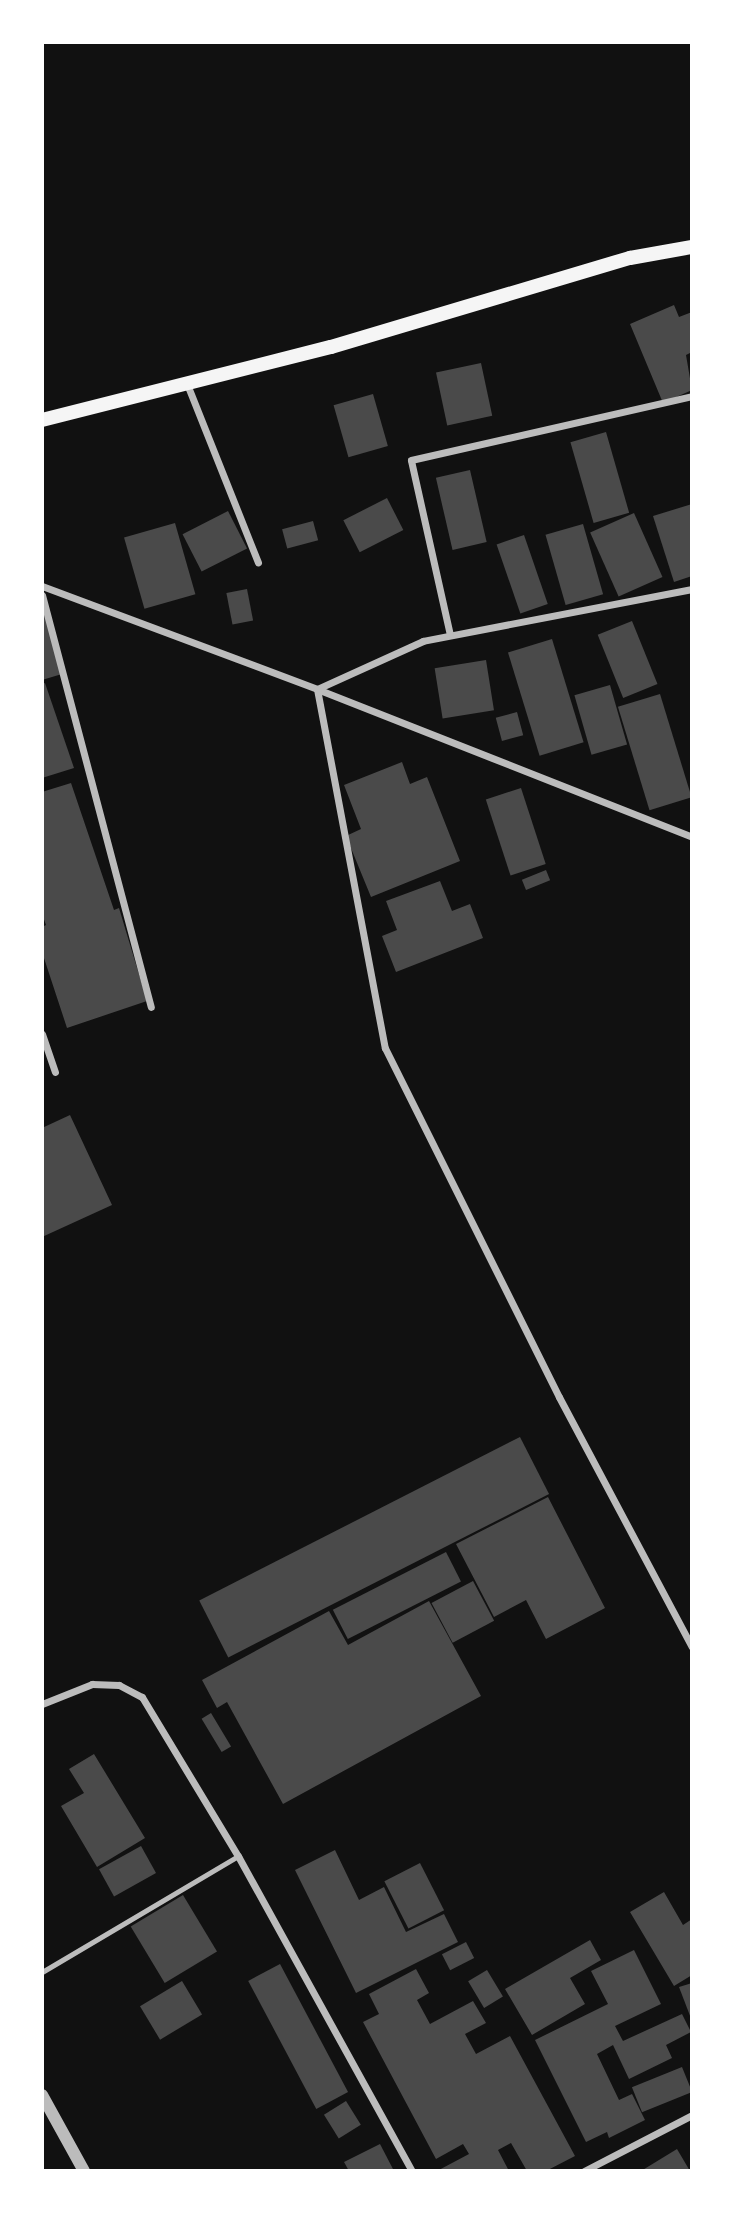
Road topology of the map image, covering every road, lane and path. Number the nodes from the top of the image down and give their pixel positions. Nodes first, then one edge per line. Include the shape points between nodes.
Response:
1 (692, 247) edge
2 (187, 384) junction
3 (692, 396) edge
4 (42, 420) edge
5 (258, 562) dead end
6 (42, 586) edge
7 (692, 589) edge
8 (42, 595) edge
9 (450, 635) junction
10 (317, 688) junction
11 (692, 837) edge
12 (151, 1007) dead end
13 (42, 1034) edge
14 (55, 1072) dead end
15 (692, 1647) edge
16 (42, 1704) edge
17 (238, 1856) junction
18 (42, 1972) edge
19 (42, 2095) edge
20 (692, 2116) edge
21 (84, 2171) edge
22 (412, 2171) edge
23 (584, 2171) edge

1 - 2 main road via 630,258 331,347
2 - 4 main road
2 - 5 street
3 - 9 street via 411,460
6 - 10 street
7 - 9 street
8 - 12 street
9 - 10 street via 422,641
10 - 11 street
10 - 15 street via 385,1048 559,1397
13 - 14 street
16 - 17 street via 84,1684 119,1685 137,1693
17 - 18 lane
17 - 22 street
19 - 21 street
20 - 23 street

